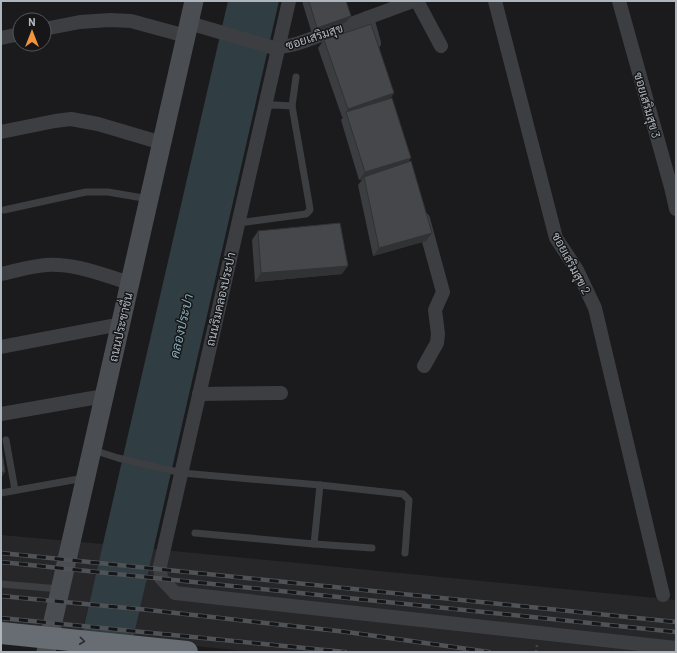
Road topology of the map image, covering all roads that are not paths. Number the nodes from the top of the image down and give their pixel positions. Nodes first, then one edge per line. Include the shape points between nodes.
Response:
1 (194, 1) edge
2 (289, 1) edge
3 (413, 1) edge
4 (417, 1) edge
5 (495, 1) edge
6 (619, 1) edge
7 (367, 18) junction
8 (52, 27) edge
9 (188, 30) junction
10 (12, 36) edge
11 (1, 38) edge
12 (441, 46) dead end
13 (274, 47) junction
14 (378, 56) edge
15 (296, 77) dead end
16 (265, 106) junction
17 (292, 106) junction
18 (1, 132) edge
19 (162, 143) junction
20 (149, 199) junction
21 (420, 208) edge
22 (676, 209) edge
23 (4, 210) dead end
24 (238, 223) junction
25 (1, 274) edge
26 (130, 283) junction
27 (121, 324) junction
28 (1, 347) edge
29 (424, 366) dead end
30 (281, 393) dead end
31 (199, 394) junction
32 (104, 396) junction
33 (1, 414) edge
34 (6, 440) dead end
35 (92, 450) junction
36 (177, 472) junction
37 (86, 478) junction
38 (320, 485) junction
39 (15, 490) junction
40 (1, 493) edge
41 (195, 533) dead end
42 (314, 544) junction
43 (372, 548) dead end
44 (406, 553) dead end
45 (1, 584) edge
46 (60, 589) junction
47 (663, 595) dead end
48 (1, 633) edge
49 (676, 648) edge
50 (46, 652) edge
51 (187, 652) edge

1 - 9 main road, ถนนประชาชื่น
2 - 13 street, ถนนริมคลองประปา
3 - 7 street, ซอยเสริมสุข
4 - 12 street
5 - 47 street, ซอยเสริมสุข 2 via 556,238 577,270 595,308
6 - 22 street, ซอยเสริมสุข 3
7 - 13 street, ซอยเสริมสุข via 305,41
7 - 14 street
8 - 9 street, ซอยเสริมสุข via 110,20
9 - 13 street, ซอยเสริมสุข via 218,31
9 - 19 main road, ถนนประชาชื่น
10 - 11 street
13 - 16 street, ถนนริมคลองประปา
15 - 17 lane
16 - 17 lane
16 - 24 street, ถนนริมคลองประปา
17 - 24 lane via 310,210 306,214
18 - 19 street via 71,119 98,124
19 - 20 main road, ถนนประชาชื่น
20 - 23 lane via 108,192 86,192
20 - 26 main road, ถนนประชาชื่น
21 - 29 street via 443,292 435,310 437,344
24 - 31 street, ถนนริมคลองประปา
25 - 26 street via 45,265 62,265
26 - 27 main road, ถนนประชาชื่น
27 - 28 street
27 - 32 main road, ถนนประชาชื่น
30 - 31 street
31 - 36 street, ถนนริมคลองประปา
32 - 33 street
32 - 35 main road, ถนนประชาชื่น
34 - 39 lane
35 - 36 lane
35 - 37 main road, ถนนประชาชื่น
36 - 38 lane
36 - 49 street, ถนนริมคลองประปา via 160,566 162,578 175,593
37 - 39 lane
37 - 46 main road, ถนนประชาชื่น
38 - 42 lane
38 - 44 lane via 403,494 409,500
39 - 40 lane
41 - 42 lane
42 - 43 lane
45 - 46 lane
46 - 50 main road, ถนนประชาชื่น
48 -> 51 highway

